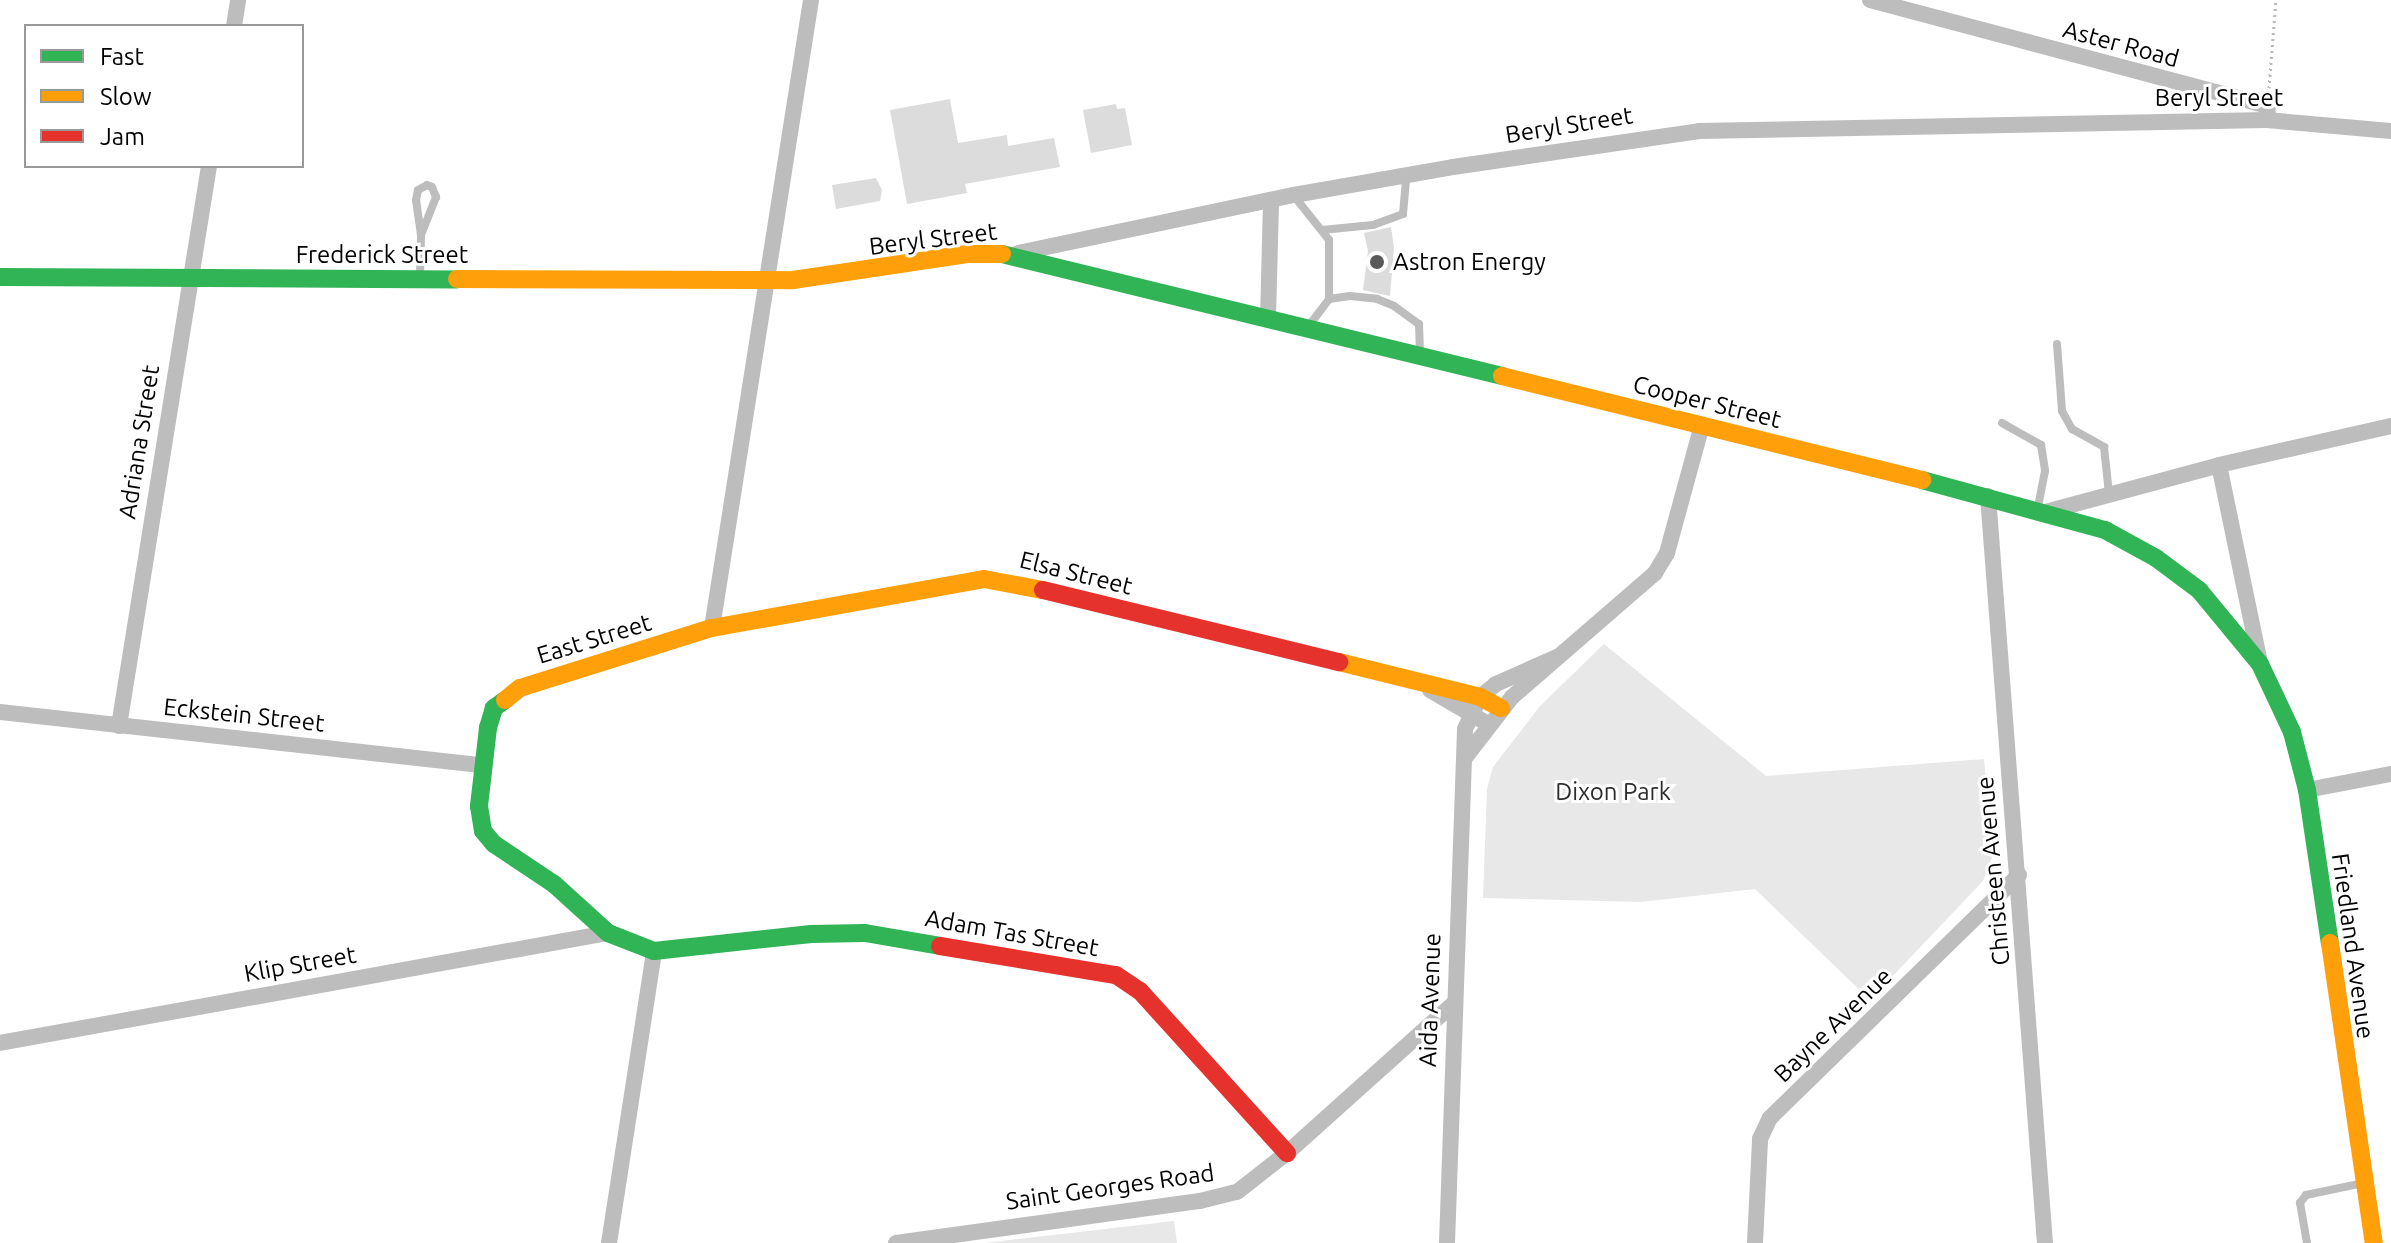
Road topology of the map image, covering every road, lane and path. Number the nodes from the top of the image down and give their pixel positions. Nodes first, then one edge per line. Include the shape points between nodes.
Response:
1 (238, 0) edge
2 (811, 0) edge
3 (1870, 0) edge
4 (2276, 0) edge
5 (234, 24) edge
6 (2268, 113) junction
7 (2391, 131) edge
8 (209, 168) edge
9 (1406, 178) junction
10 (1294, 195) junction
11 (1271, 200) junction
12 (1322, 230) junction
13 (421, 235) junction
14 (1012, 254) junction
15 (0, 277) edge
16 (189, 279) junction
17 (420, 279) junction
18 (765, 280) junction
19 (1329, 299) junction
20 (1268, 318) junction
21 (1307, 328) junction
22 (2057, 344) dead end
23 (1420, 355) junction
24 (2002, 423) dead end
25 (1702, 425) junction
26 (2391, 426) edge
27 (2219, 465) junction
28 (2109, 494) junction
29 (1988, 496) junction
30 (2043, 510) junction
31 (712, 628) junction
32 (1557, 657) junction
33 (2260, 664) junction
34 (1424, 686) junction
35 (1480, 697) junction
36 (1501, 708) junction
37 (0, 712) edge
38 (1469, 715) junction
39 (1490, 725) junction
40 (119, 726) junction
41 (1464, 759) junction
42 (483, 765) junction
43 (2391, 774) edge
44 (2307, 790) junction
45 (2019, 875) junction
46 (608, 933) junction
47 (654, 951) junction
48 (1454, 1003) junction
49 (0, 1043) edge
50 (1287, 1153) junction
51 (2364, 1183) junction
52 (609, 1243) edge
53 (896, 1243) edge
54 (1447, 1243) edge
55 (1755, 1243) edge
56 (2045, 1243) edge
57 (2307, 1243) edge
58 (2374, 1243) edge

1 - 5 street
2 - 18 street
3 - 6 street, Aster Road
4 - 6 path
6 - 7 street, Beryl Street
6 - 9 street, Beryl Street via 1699,131
8 - 16 street, Adriana Street
9 - 10 street, Beryl Street
9 - 12 lane via 1403,214 1373,225
10 - 11 street, Beryl Street
10 - 12 lane
11 - 14 street, Beryl Street
11 - 20 street
12 - 19 lane via 1331,252
13 - 13 lane via 436,197 427,185 417,195
13 - 17 lane
14 - 18 main road, Beryl Street via 967,254 835,276
14 - 20 main road, Cooper Street
15 - 16 main road, Frederick Street
16 - 17 main road, Frederick Street
16 - 40 street, Adriana Street
17 - 18 main road, Frederick Street
18 - 31 street
19 - 21 lane
19 - 23 lane via 1350,296 1394,306 1419,324
20 - 21 main road, Cooper Street
21 - 23 main road, Cooper Street
22 - 28 lane via 2062,411 2072,429 2104,447
23 - 25 main road, Cooper Street
24 - 30 lane via 2041,445
25 - 29 main road, Cooper Street
25 - 32 street, Aida Avenue via 1667,553 1655,573
26 - 27 street, Cooper Street
27 - 28 street, Cooper Street
27 - 33 street, Friedland Avenue
28 - 30 street, Cooper Street
29 - 30 main road, Cooper Street
29 - 45 street, Christeen Avenue
30 - 33 main road, Friedland Avenue via 2128,541 2183,577
31 - 34 main road, Elsa Street via 954,582 995,579
31 - 42 main road, East Street via 510,693 491,717
32 - 35 street, Aida Avenue via 1509,677
32 - 36 street, Aida Avenue
33 - 44 main road, Friedland Avenue via 2292,732
34 - 35 main road, Elsa Street
34 - 38 street, Elsa Street
35 - 36 main road, Elsa Street
35 - 38 street, Aida Avenue
36 - 39 street, Aida Avenue
37 - 40 street, Eckstein Street
38 - 39 street, Elsa Street
38 - 41 street, Aida Avenue
39 - 41 street, Aida Avenue
40 - 42 street, Eckstein Street
41 - 48 street, Aida Avenue
42 - 46 main road, East Street via 483,831
43 - 44 street
44 - 51 main road, Friedland Avenue
45 - 55 street, Bayne Avenue via 1770,1118 1760,1139
45 - 56 street, Christeen Avenue
46 - 47 main road, East Street
46 - 49 street, Klip Street
47 - 50 main road, Adam Tas Street via 849,932 1116,975 1140,991
47 - 52 street
48 - 50 street, Saint Georges Road
48 - 54 street, Aida Avenue
50 - 53 street, Saint Georges Road via 1237,1192 1219,1197
51 - 57 lane via 2306,1195 2300,1203
51 - 58 main road, Friedland Avenue

